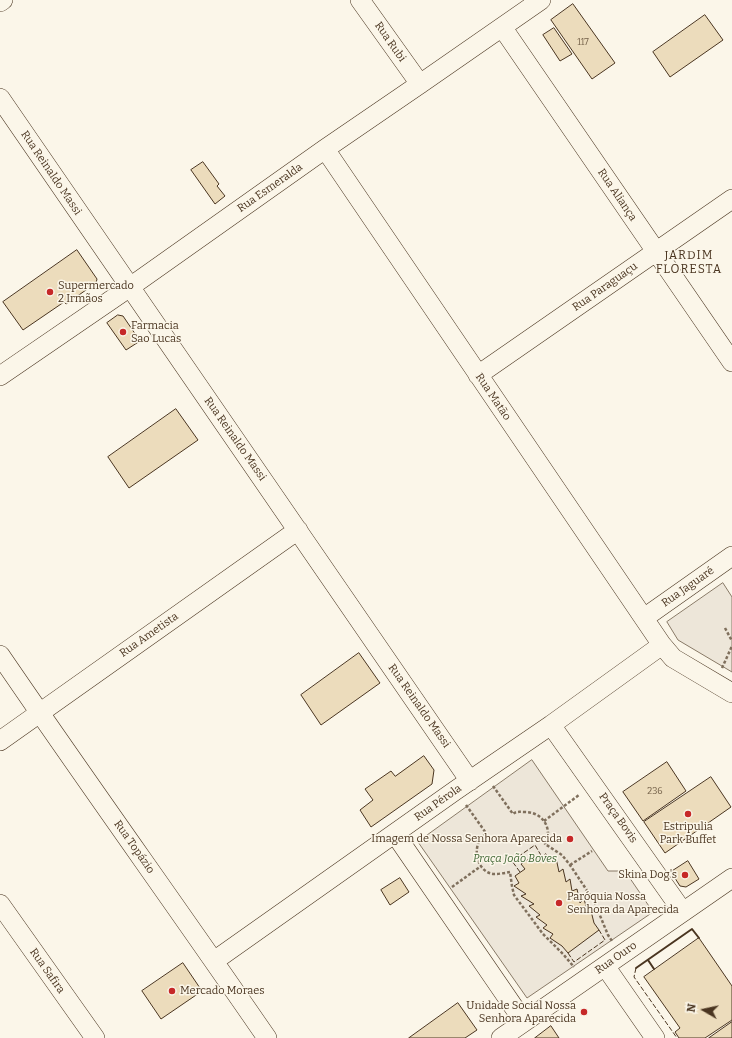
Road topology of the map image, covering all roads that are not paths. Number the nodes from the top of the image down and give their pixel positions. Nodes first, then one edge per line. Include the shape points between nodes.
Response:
1 (3, 0) edge
2 (360, 0) edge
3 (541, 0) edge
4 (0, 2) edge
5 (502, 27) junction
6 (420, 84) junction
7 (0, 98) edge
8 (325, 149) junction
9 (732, 199) edge
10 (656, 252) junction
11 (130, 287) junction
12 (732, 362) edge
13 (478, 375) junction
14 (0, 376) edge
15 (298, 530) junction
16 (732, 556) edge
17 (644, 618) junction
18 (662, 645) junction
19 (0, 655) edge
20 (732, 693) edge
21 (39, 713) junction
22 (551, 724) junction
23 (0, 741) edge
24 (469, 781) junction
25 (395, 834) junction
26 (732, 878) edge
27 (0, 904) edge
28 (683, 912) junction
29 (214, 961) junction
30 (605, 966) junction
31 (524, 1022) junction
32 (95, 1038) edge
33 (267, 1038) edge
34 (501, 1038) edge
35 (655, 1038) edge

1 - 4 street
2 - 6 street, Rua Rubi
3 - 5 street, Rua Esmeralda
5 - 6 street, Rua Esmeralda
5 - 10 street, Rua Aliança
6 - 8 street, Rua Esmeralda
7 - 11 street, Rua Reinaldo Massi
8 - 11 street, Rua Esmeralda
8 - 13 street, Rua Matão
9 - 10 street, Rua Paraguaçu
10 - 12 street, Rua Aliança
10 - 13 street, Rua Paraguaçu
11 - 14 street, Rua Esmeralda
11 - 15 street, Rua Reinaldo Massi
13 - 17 street, Rua Matão
15 - 21 street, Rua Ametista
15 - 24 street, Rua Reinaldo Massi
16 - 17 street, Rua Jaguaré
17 - 18 street, Rua Matão
18 - 20 street, Rua Matão via 673,658
18 - 22 street, Rua Pérola
19 - 21 street, Rua Topázio
21 - 23 street, Rua Ametista
21 - 29 street, Rua Topázio
22 - 24 street, Rua Pérola
22 - 28 street, Praça Bovis
24 - 25 street, Rua Pérola
25 - 29 street, Rua Pérola
25 - 31 street
26 - 28 street, Rua Ouro
27 - 32 street, Rua Safira
28 - 30 street, Rua Ouro
29 - 33 street, Rua Topázio
30 - 31 street, Rua Ouro
30 - 35 street
31 - 34 street, Rua Ouro

